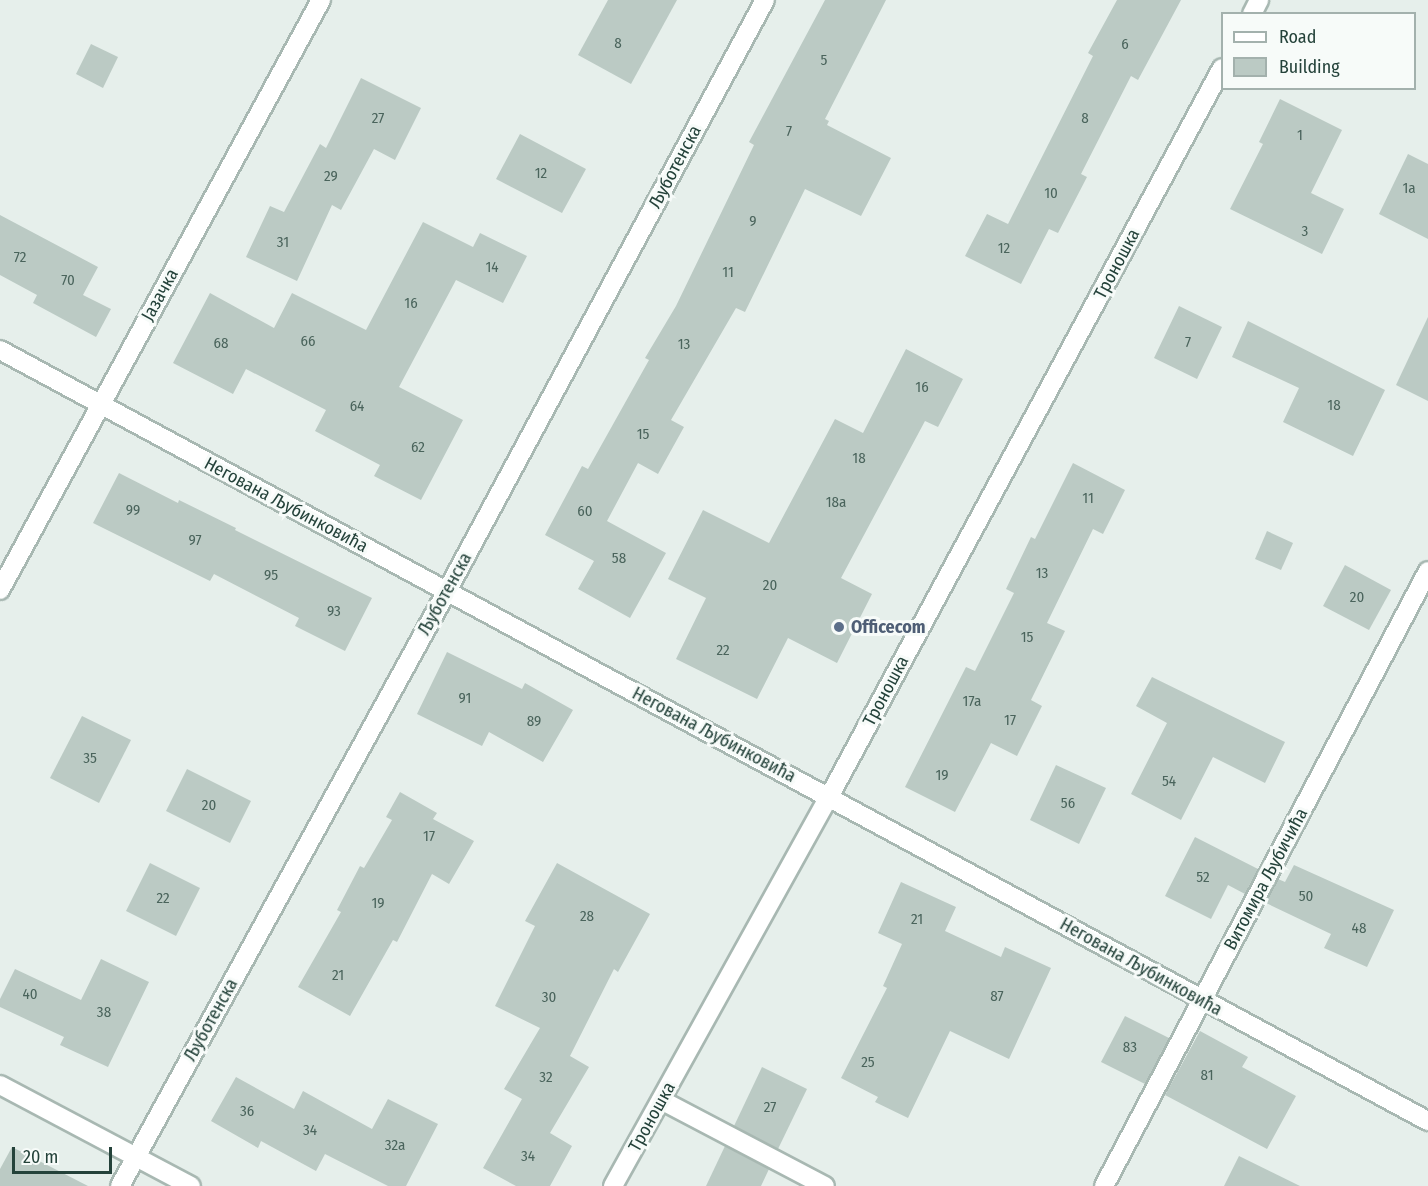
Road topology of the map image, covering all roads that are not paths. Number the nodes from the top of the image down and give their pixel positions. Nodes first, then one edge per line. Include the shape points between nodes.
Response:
1 (321, 0) edge
2 (765, 0) edge
3 (1221, 70) edge
4 (0, 350) edge
5 (100, 405) junction
6 (1428, 571) edge
7 (0, 590) edge
8 (447, 591) junction
9 (829, 797) junction
10 (1202, 1000) junction
11 (0, 1085) edge
12 (661, 1100) junction
13 (1428, 1121) edge
14 (136, 1156) junction
15 (120, 1186) edge
16 (191, 1186) edge
17 (614, 1186) edge
18 (825, 1186) edge
19 (1104, 1186) edge

1 - 5 street, Јазачка
2 - 8 street, Љуботенска
3 - 9 street, Троношка
4 - 5 street, Негована Љубинковића
5 - 7 street, Јазачка
5 - 8 street, Негована Љубинковића
6 - 10 street, Витомира Љубичића
8 - 9 street, Негована Љубинковића
8 - 14 street, Љуботенска
9 - 10 street, Негована Љубинковића
9 - 12 street, Троношка
10 - 13 street, Негована Љубинковића
10 - 19 street, Витомира Љубичића
11 - 14 street
12 - 17 street, Троношка
12 - 18 street
14 - 15 street, Љуботенска
14 - 16 street

